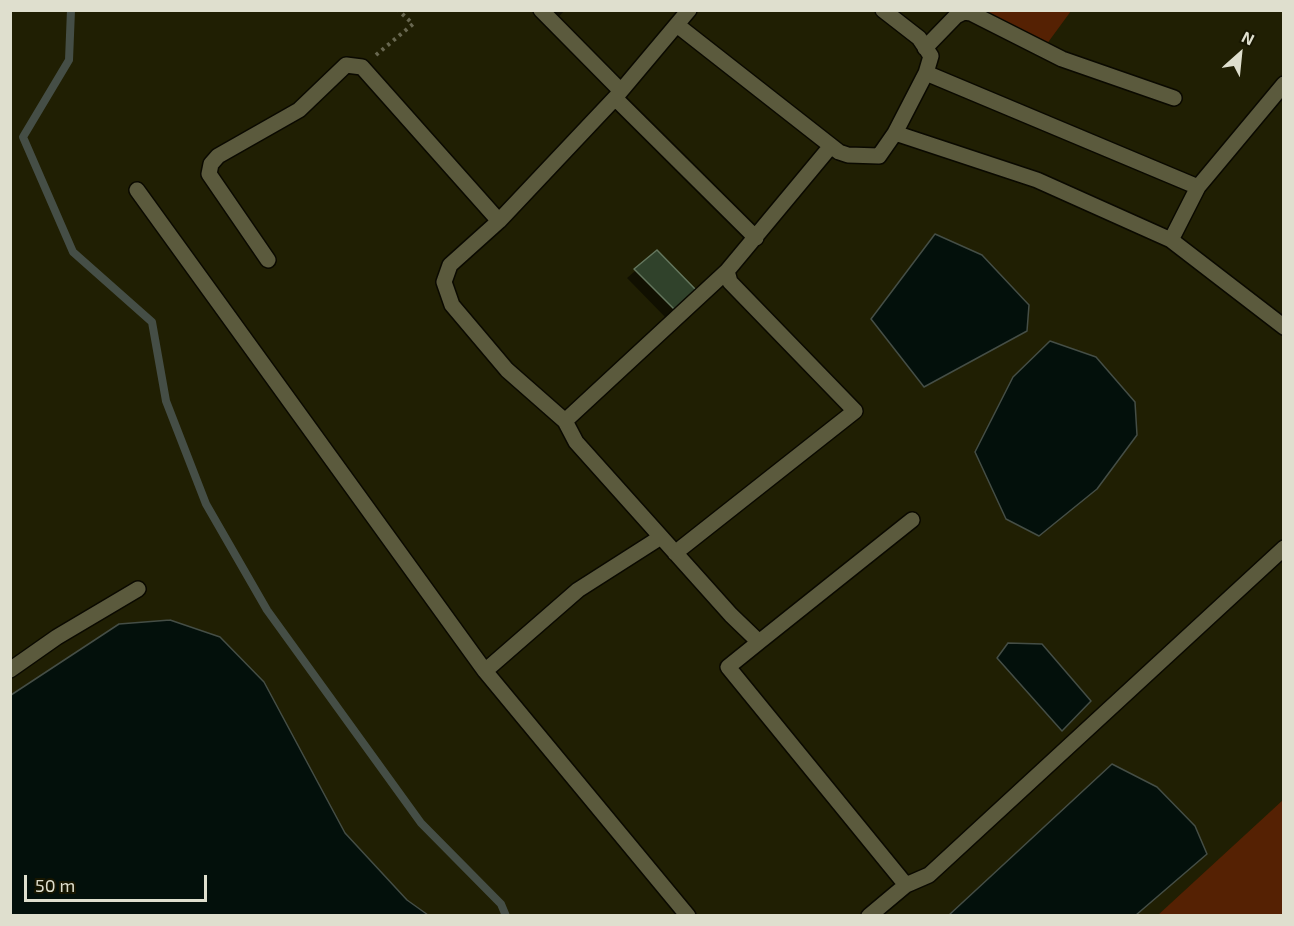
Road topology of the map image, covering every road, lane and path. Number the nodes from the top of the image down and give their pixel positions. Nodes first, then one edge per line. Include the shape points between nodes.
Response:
1 (398, 10) edge
2 (541, 10) edge
3 (689, 10) edge
4 (883, 10) edge
5 (677, 25) junction
6 (925, 48) junction
7 (362, 67) junction
8 (926, 73) junction
9 (1284, 84) edge
10 (618, 94) junction
11 (1174, 98) dead end
12 (895, 133) junction
13 (831, 146) junction
14 (1198, 187) junction
15 (137, 190) dead end
16 (499, 220) junction
17 (756, 238) junction
18 (1171, 240) junction
19 (268, 260) dead end
20 (727, 271) junction
21 (1284, 327) edge
22 (565, 421) junction
23 (912, 520) dead end
24 (661, 537) junction
25 (1284, 548) edge
26 (675, 553) junction
27 (138, 589) dead end
28 (759, 642) junction
29 (10, 670) edge
30 (485, 671) junction
31 (906, 885) junction
32 (688, 915) edge
33 (869, 915) edge

1 - 7 path via 413,24
2 - 10 street
3 - 5 street
4 - 6 street via 920,38
5 - 10 street
5 - 13 street
6 - 8 street via 931,56
6 - 11 street via 956,16 971,13 1062,59
7 - 16 street
7 - 19 street via 346,65 299,110 218,156 211,164 208,174
8 - 12 street
8 - 14 street
9 - 14 street
10 - 16 street
10 - 17 street
12 - 13 street via 879,156 848,155
12 - 18 street via 1037,180
13 - 17 street
14 - 18 street
15 - 30 street
16 - 22 street via 450,265 444,282 446,292 452,305 507,370
17 - 20 street
18 - 21 street
20 - 22 street
20 - 26 street via 730,282 855,411
22 - 24 street via 576,442
23 - 28 street
24 - 26 street
24 - 30 street via 578,590
25 - 31 street via 929,875
26 - 28 street
27 - 29 street
28 - 31 street via 728,667
30 - 32 street
31 - 33 street

